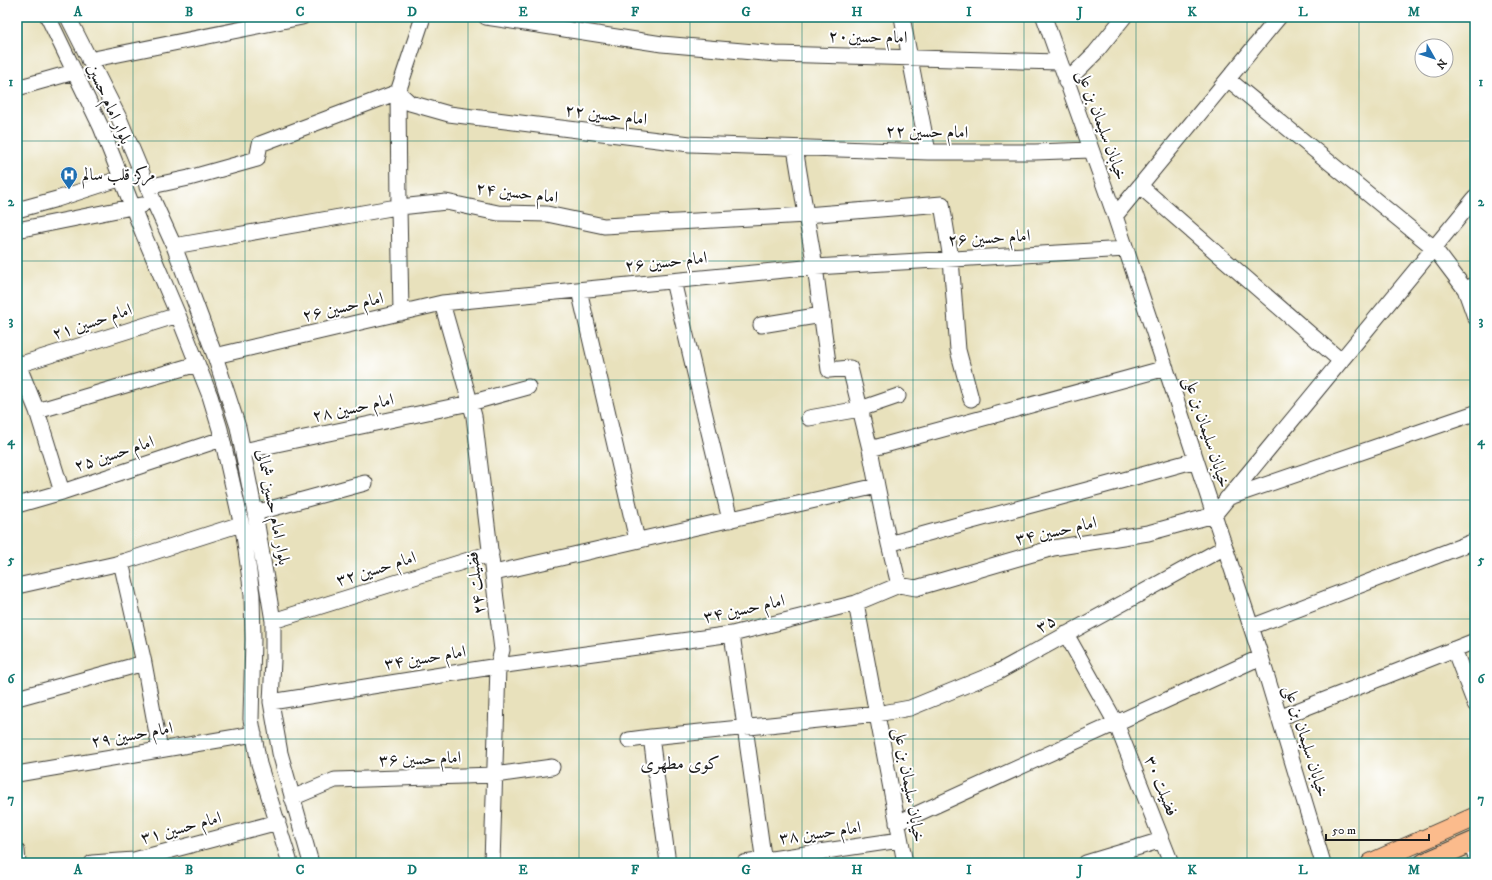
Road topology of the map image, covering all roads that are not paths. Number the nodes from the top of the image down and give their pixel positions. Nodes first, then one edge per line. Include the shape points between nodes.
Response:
1 (48, 17) edge
2 (68, 17) edge
3 (302, 17) edge
4 (423, 17) edge
5 (486, 17) edge
6 (902, 17) edge
7 (1044, 17) edge
8 (1124, 17) edge
9 (1279, 17) edge
10 (910, 57) junction
11 (89, 60) junction
12 (1059, 62) junction
13 (74, 72) junction
14 (1229, 80) junction
15 (1066, 82) junction
16 (17, 88) edge
17 (398, 92) junction
18 (795, 148) junction
19 (1091, 150) junction
20 (928, 152) junction
21 (141, 171) junction
22 (121, 178) junction
23 (1140, 186) junction
24 (147, 187) junction
25 (1475, 198) edge
26 (154, 202) junction
27 (399, 207) junction
28 (133, 208) junction
29 (17, 210) edge
30 (806, 215) junction
31 (1115, 216) junction
32 (17, 230) edge
33 (174, 246) junction
34 (1434, 248) junction
35 (1126, 249) junction
36 (951, 259) junction
37 (815, 267) junction
38 (673, 281) junction
39 (1470, 287) edge
40 (579, 290) junction
41 (442, 303) junction
42 (401, 313) junction
43 (178, 314) junction
44 (822, 315) junction
45 (1475, 317) edge
46 (761, 325) dead end
47 (215, 356) junction
48 (1341, 361) junction
49 (197, 364) junction
50 (1166, 368) junction
51 (19, 371) edge
52 (528, 388) dead end
53 (898, 396) dead end
54 (971, 399) dead end
55 (470, 403) junction
56 (860, 409) junction
57 (37, 411) junction
58 (1475, 413) edge
59 (809, 418) dead end
60 (222, 439) junction
61 (870, 448) junction
62 (243, 451) junction
63 (1196, 460) junction
64 (365, 483) dead end
65 (877, 486) junction
66 (62, 492) junction
67 (1226, 498) junction
68 (17, 505) edge
69 (255, 513) junction
70 (1214, 515) junction
71 (730, 520) junction
72 (241, 524) junction
73 (637, 540) junction
74 (1475, 541) edge
75 (889, 544) junction
76 (1225, 547) junction
77 (491, 553) junction
78 (121, 562) junction
79 (494, 573) junction
80 (899, 585) junction
81 (17, 586) edge
82 (856, 603) junction
83 (273, 621) junction
84 (1251, 627) junction
85 (732, 634) junction
86 (1066, 634) junction
87 (1475, 641) edge
88 (1454, 649) junction
89 (1261, 657) junction
90 (144, 663) junction
91 (498, 666) junction
92 (17, 698) edge
93 (271, 702) junction
94 (1475, 704) edge
95 (877, 714) junction
96 (1279, 718) junction
97 (1116, 724) junction
98 (745, 728) junction
99 (254, 734) junction
100 (651, 737) junction
101 (629, 740) dead end
102 (160, 750) junction
103 (552, 768) dead end
104 (17, 774) edge
105 (495, 775) junction
106 (292, 798) junction
107 (1475, 817) edge
108 (278, 822) junction
109 (897, 823) junction
110 (900, 840) junction
111 (1162, 840) junction
112 (1474, 846) edge
113 (17, 851) edge
114 (764, 862) edge
115 (18, 863) edge
116 (92, 863) edge
117 (290, 863) edge
118 (311, 863) edge
119 (492, 863) edge
120 (668, 863) edge
121 (744, 863) edge
122 (904, 863) edge
123 (1086, 863) edge
124 (1170, 863) edge
125 (1323, 863) edge
126 (1371, 863) edge
127 (1424, 863) edge

1 - 13 street, بلوار امام حسین
2 - 11 street, بلوار امام حسین شمالی
3 - 11 street
4 - 17 street
5 - 10 street, امام حسین۲۰ via 662,44 776,54
6 - 10 street
7 - 12 street, خیابان سلیمان بن علی
8 - 15 street via 1095,53
9 - 14 street
10 - 12 street, امام حسین۲۰
10 - 20 street
11 - 21 street, بلوار امام حسین شمالی
12 - 15 street, خیابان سلیمان بن علی
13 - 16 street
13 - 22 street, بلوار امام حسین via 101,127
14 - 23 street
14 - 34 street
15 - 19 street, خیابان سلیمان بن علی
17 - 18 street, امام حسین ۲۲ via 410,103 449,114 690,144
17 - 24 street via 260,144 257,159
17 - 27 street
18 - 20 street, امام حسین ۲۲
18 - 30 street
19 - 20 street, امام حسین ۲۲
19 - 31 street, خیابان سلیمان بن علی
21 - 22 street
21 - 24 street, بلوار امام حسین شمالی
22 - 28 street, بلوار امام حسین
22 - 29 street
23 - 31 street
23 - 48 street
24 - 26 street, بلوار امام حسین شمالی
25 - 34 street
26 - 28 street
26 - 33 street, بلوار امام حسین شمالی
27 - 30 street, امام حسین ۲۴ via 446,202 498,213 547,214 604,226
27 - 33 street, امام حسین ۲۴
27 - 42 street
28 - 32 street
28 - 43 street, بلوار امام حسین شمالی
30 - 36 street, امام حسین ۲۴ via 942,204
30 - 37 street
31 - 35 street, خیابان سلیمان بن علی
33 - 47 street, بلوار امام حسین شمالی
34 - 39 street
34 - 48 street
35 - 36 street, امام حسین ۲۶
35 - 50 street, خیابان سلیمان بن علی
36 - 37 street, امام حسین ۲۶
36 - 54 street via 958,350
37 - 38 street, امام حسین ۲۶
37 - 44 street
38 - 40 street, امام حسین ۲۶
38 - 71 street
39 - 45 street
40 - 41 street, امام حسین ۲۶
40 - 73 street
41 - 42 street, امام حسین ۲۶
41 - 55 street, فضیلت ۲۴
42 - 47 street, امام حسین ۲۶
43 - 49 street, بلوار امام حسین شمالی
43 - 51 street, امام حسین ۲۱
44 - 46 street
44 - 56 street via 829,370 850,368
47 - 62 street, بلوار امام حسین شمالی
48 - 67 street
49 - 57 street
49 - 60 street, بلوار امام حسین شمالی via 210,396
50 - 61 street
50 - 63 street, خیابان سلیمان بن علی
51 - 57 street
52 - 55 street, امام حسین ۲۸
53 - 56 street
55 - 62 street, امام حسین ۲۸
55 - 77 street, فضیلت ۲۴ via 474,416
56 - 59 street
56 - 61 street
57 - 66 street
58 - 67 street
60 - 66 street, امام حسین ۲۵
60 - 72 street, بلوار امام حسین شمالی
61 - 65 street
62 - 69 street, بلوار امام حسین شمالی
63 - 70 street, خیابان سلیمان بن علی
63 - 75 street
64 - 69 street
65 - 71 street
65 - 75 street
66 - 68 street, امام حسین ۲۵
67 - 70 street
69 - 83 street, بلوار امام حسین شمالی
70 - 76 street, خیابان سلیمان بن علی
70 - 80 street, امام حسین ۳۴ via 1148,533 1053,548 916,588
71 - 73 street
72 - 78 street
72 - 99 street, بلوار امام حسین شمالی via 252,595
73 - 79 street
74 - 84 street
75 - 80 street
76 - 84 street, خیابان سلیمان بن علی
76 - 86 street, ۳۵
77 - 79 street, فضیلت ۲۴
77 - 83 street, امام حسین ۳۲
78 - 81 street
78 - 90 street
79 - 91 street, فضیلت ۲۴ via 502,650
80 - 82 street, امام حسین ۳۴
82 - 85 street, امام حسین ۳۴
82 - 95 street, خیابان سلیمان بن علی
83 - 93 street, بلوار امام حسین شمالی
84 - 89 street, خیابان سلیمان بن علی
85 - 91 street, امام حسین ۳۴
85 - 98 street
86 - 95 street, ۳۵ via 998,672 910,708
86 - 97 street, فضیلت ۳۰
87 - 88 street
88 - 94 street
88 - 96 street
89 - 96 street, خیابان سلیمان بن علی
89 - 97 street
90 - 92 street
90 - 102 street
91 - 93 street, امام حسین ۳۴
91 - 105 street, فضیلت ۲۴
93 - 106 street, بلوار امام حسین شمالی via 280,753
95 - 98 street, ۳۵
95 - 109 street, خیابان سلیمان بن علی
96 - 125 street, خیابان سلیمان بن علی
97 - 109 street
97 - 111 street, فضیلت ۳۰
98 - 100 street, ۳۵
98 - 114 street
99 - 102 street, امام حسین ۲۹
99 - 108 street, بلوار امام حسین شمالی via 259,764
100 - 101 street, ۳۵
100 - 120 street
102 - 104 street, امام حسین ۲۹
103 - 105 street, امام حسین ۳۶
105 - 106 street, امام حسین ۳۶ via 335,780
105 - 119 street, فضیلت ۲۴
106 - 118 street, بلوار امام حسین شمالی
107 - 126 main road
108 - 116 street, امام حسین ۳۱ via 134,860
108 - 117 street, بلوار امام حسین شمالی
109 - 110 street, خیابان سلیمان بن علی
110 - 114 street, امام حسین ۳۸
110 - 122 street, خیابان سلیمان بن علی
111 - 123 street
111 - 124 street, فضیلت ۳۰
112 - 127 main road
113 - 115 street
114 - 121 street, امام حسین ۳۸

